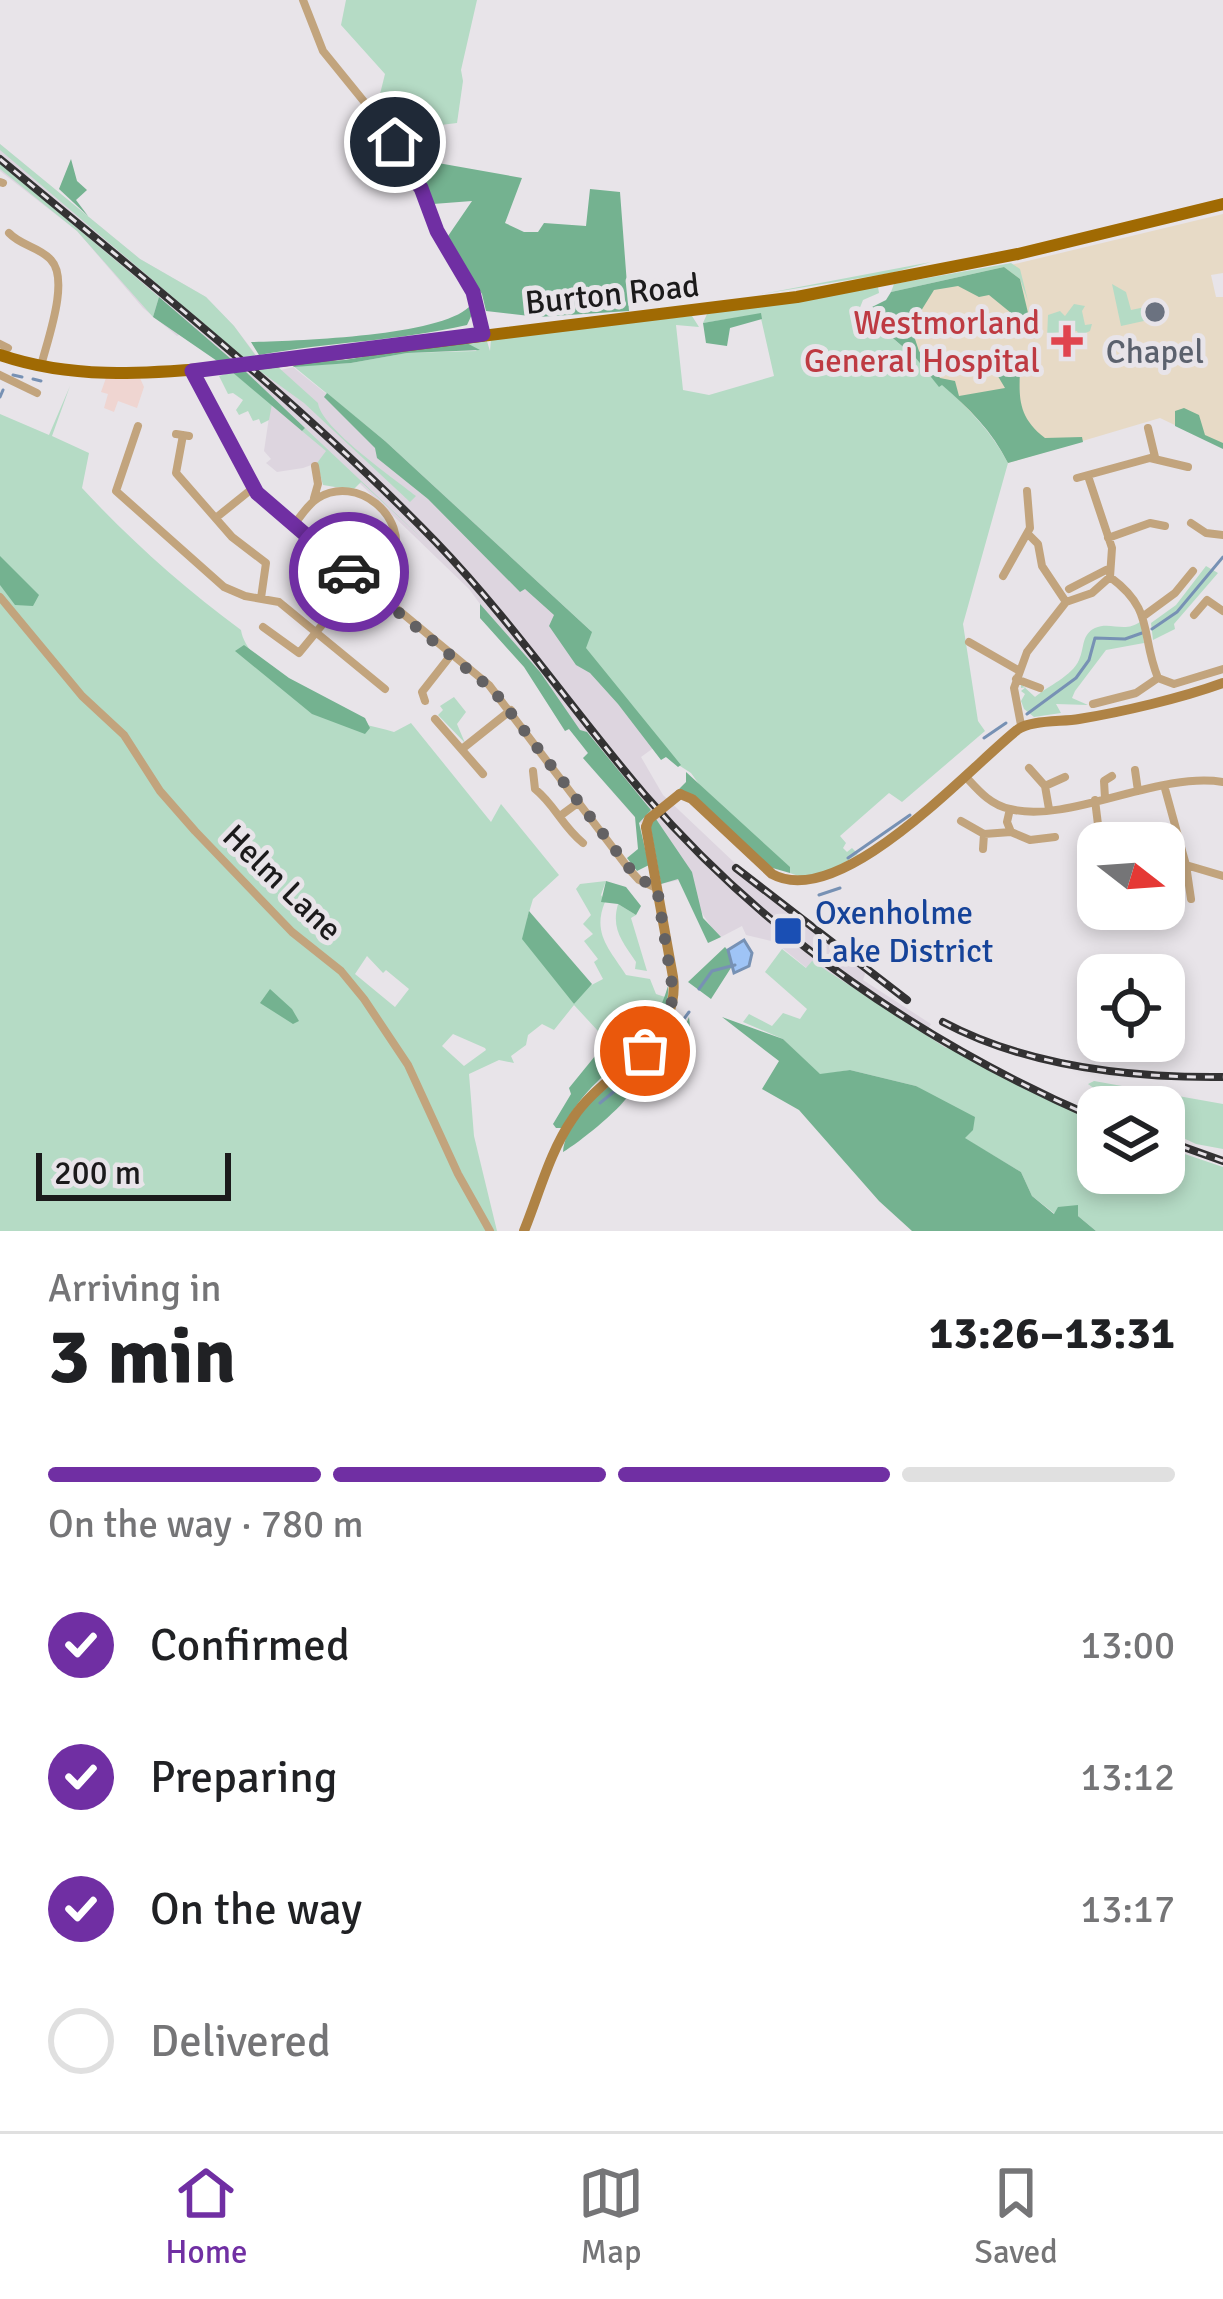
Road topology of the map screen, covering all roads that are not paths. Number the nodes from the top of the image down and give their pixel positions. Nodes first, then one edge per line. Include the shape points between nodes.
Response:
1 (303, 0) edge
2 (1223, 204) edge
3 (9, 233) dead end
4 (483, 334) junction
5 (3, 349) edge
6 (41, 367) junction
7 (192, 371) junction
8 (0, 375) edge
9 (37, 393) dead end
10 (138, 426) dead end
11 (1148, 428) dead end
12 (183, 435) dead end
13 (1155, 458) junction
14 (315, 466) dead end
15 (1188, 467) dead end
16 (318, 484) junction
17 (253, 488) junction
18 (1027, 491) dead end
19 (327, 493) junction
20 (314, 500) junction
21 (217, 518) junction
22 (1191, 524) dead end
23 (293, 526) junction
24 (1165, 526) dead end
25 (1028, 534) junction
26 (1223, 535) edge
27 (1108, 538) junction
28 (1193, 571) dead end
29 (1108, 573) junction
30 (1003, 576) dead end
31 (1084, 578) junction
32 (359, 580) junction
33 (1069, 589) dead end
34 (372, 590) junction
35 (1092, 593) junction
36 (0, 597) edge
37 (261, 598) junction
38 (1066, 602) junction
39 (1223, 611) edge
40 (1144, 614) junction
41 (1194, 615) dead end
42 (262, 627) dead end
43 (316, 632) junction
44 (969, 642) dead end
45 (452, 655) junction
46 (1223, 668) edge
47 (1017, 675) junction
48 (1158, 678) junction
49 (1223, 683) edge
50 (379, 687) dead end
51 (1040, 688) dead end
52 (425, 701) dead end
53 (1093, 704) dead end
54 (511, 710) junction
55 (436, 718) dead end
56 (1021, 725) junction
57 (462, 749) junction
58 (1029, 768) dead end
59 (1135, 770) dead end
60 (532, 771) dead end
61 (483, 774) dead end
62 (965, 776) junction
63 (1112, 776) dead end
64 (1065, 777) dead end
65 (1223, 782) edge
66 (1164, 785) junction
67 (1045, 786) junction
68 (1138, 791) junction
69 (1100, 799) junction
70 (579, 802) junction
71 (1049, 808) junction
72 (1010, 809) junction
73 (560, 816) junction
74 (961, 821) dead end
75 (1100, 822) edge
76 (1172, 822) edge
77 (1010, 832) junction
78 (984, 833) junction
79 (1055, 837) dead end
80 (582, 843) dead end
81 (982, 849) dead end
82 (1186, 865) joint
83 (1223, 876) edge
84 (657, 888) junction
85 (1191, 899) dead end
86 (490, 1231) edge
87 (524, 1231) edge

1 - 4 street via 322,51 392,136 421,188 473,292
2 - 4 main road, Burton Road via 797,297
3 - 6 street via 50,259 58,274
4 - 7 main road, Burton Road, bridge
5 - 6 main road, Burton Road
6 - 7 main road, Burton Road
7 - 17 street
8 - 9 street
10 - 37 street via 116,491 224,587
11 - 13 street
12 - 21 street via 176,473
13 - 15 street
13 - 27 street via 1083,477
14 - 16 street
16 - 19 street
16 - 20 street
17 - 21 street
17 - 23 street
18 - 25 street
19 - 20 street
19 - 34 street via 365,496 390,518 394,560
20 - 23 street
21 - 37 street via 266,562
22 - 26 street
23 - 32 street
24 - 27 street via 1154,518
25 - 30 street
25 - 38 street
27 - 29 street
28 - 40 street
29 - 31 street
29 - 35 street
29 - 40 street
31 - 33 street
31 - 35 street
32 - 34 street
32 - 43 street
34 - 45 street
35 - 38 street
36 - 86 street, Helm Lane via 124,736 195,832 364,1000 408,1065
37 - 43 street via 279,602
38 - 47 street
39 - 41 street via 1207,601
40 - 48 street
42 - 43 street via 296,653
43 - 50 street
44 - 47 street
45 - 52 street via 422,692
45 - 54 street
46 - 48 street via 1174,684
47 - 51 street
47 - 56 street
48 - 53 street via 1140,692
49 - 56 main road via 1081,719
54 - 57 street
54 - 70 street
55 - 57 street
56 - 62 main road
57 - 61 street
58 - 67 street
59 - 68 street
60 - 73 street via 530,791
62 - 72 street
62 - 84 main road, bridge via 883,844 800,881 772,874 680,794 646,827
63 - 69 street
64 - 67 street
65 - 66 street
66 - 68 street
66 - 76 street
67 - 71 street
68 - 69 street
69 - 71 street
69 - 75 street
70 - 73 street
70 - 84 street via 636,877
71 - 72 street
72 - 77 street
73 - 80 street
74 - 78 street
77 - 78 street
77 - 79 street
78 - 81 street
82 - 83 street
82 - 85 street
84 - 87 main road via 671,1006 645,1051 574,1114

